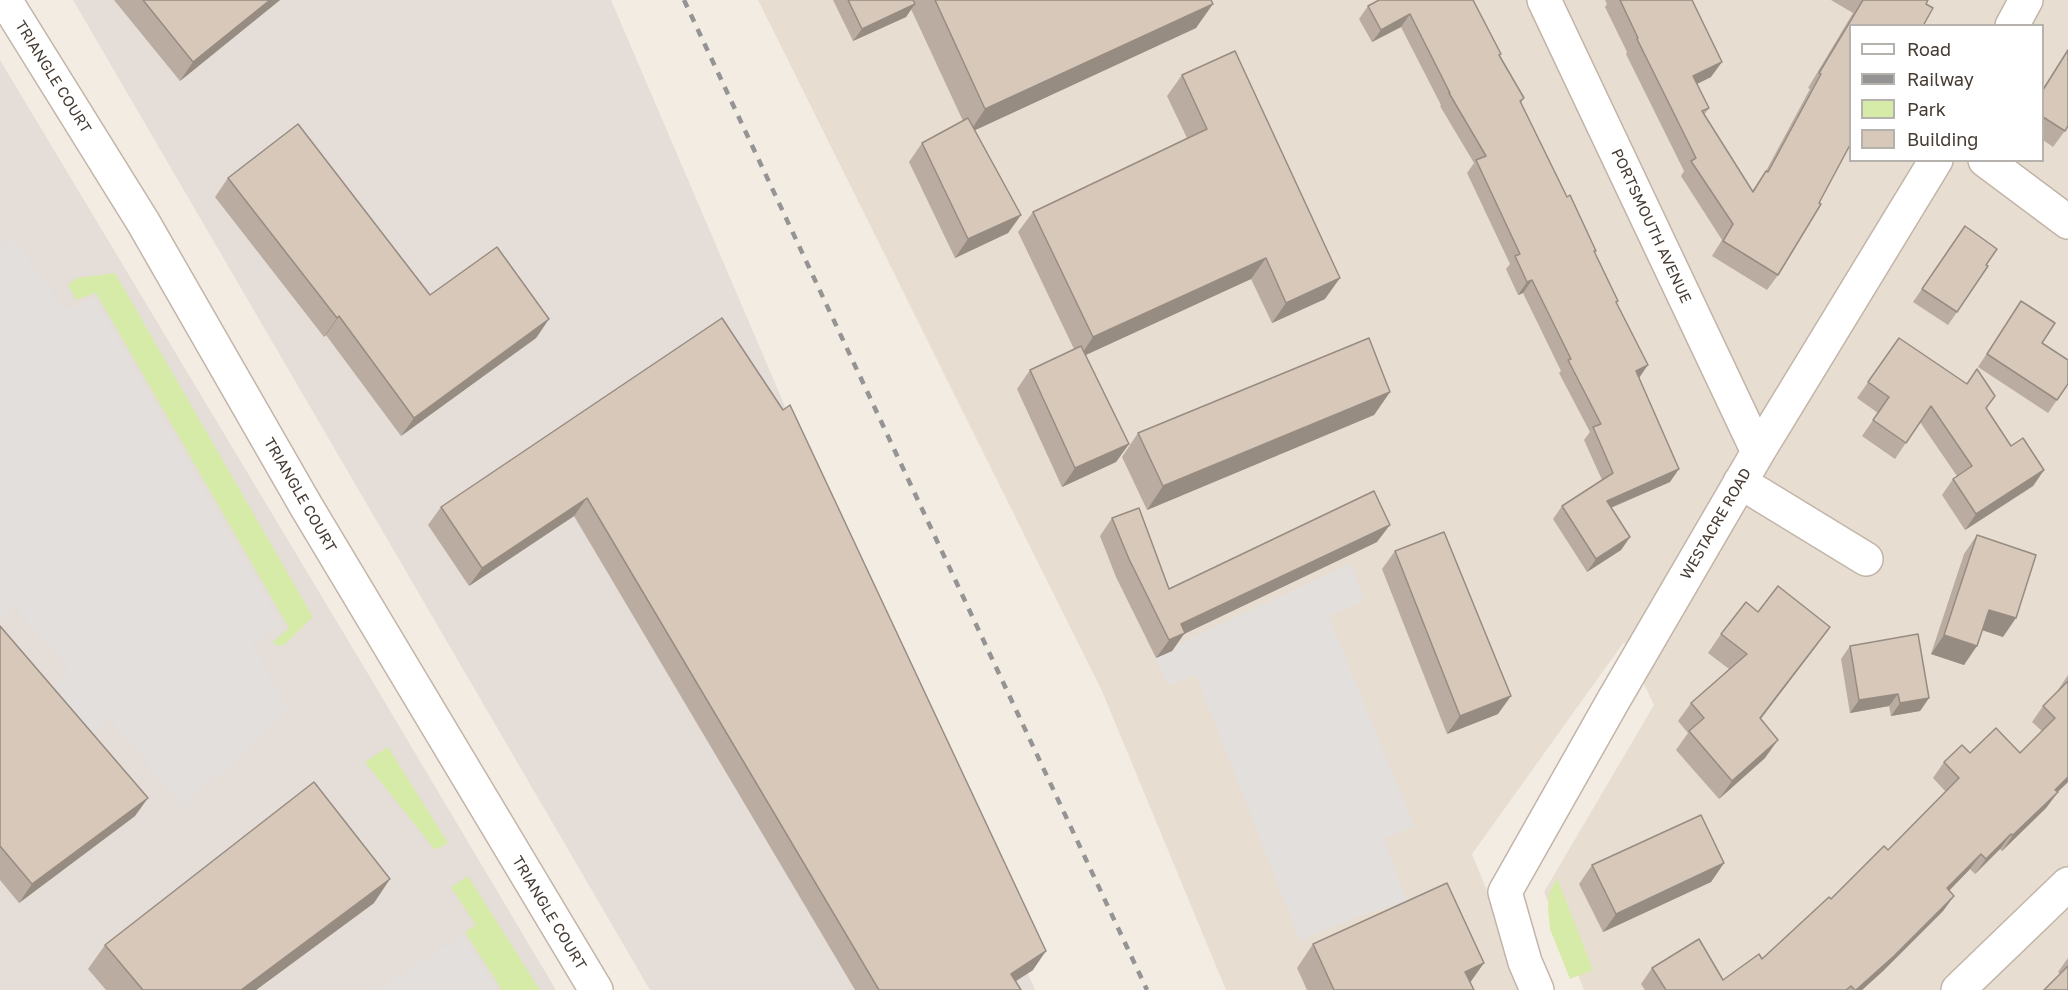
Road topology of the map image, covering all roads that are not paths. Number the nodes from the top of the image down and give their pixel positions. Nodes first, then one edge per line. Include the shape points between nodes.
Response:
1 (5, 0) edge
2 (1544, 0) edge
3 (2026, 0) edge
4 (2013, 24) edge
5 (1935, 162) edge
6 (1988, 162) edge
7 (2068, 222) edge
8 (1758, 452) junction
9 (1740, 482) junction
10 (1866, 559) dead end
11 (2068, 884) edge
12 (596, 990) edge
13 (1537, 990) edge
14 (1958, 990) edge

1 - 12 street, TRIANGLE COURT via 143,222 306,506
2 - 8 street, PORTSMOUTH AVENUE
3 - 4 street
5 - 8 street, WESTACRE ROAD
6 - 7 street
8 - 9 street, WESTACRE ROAD
9 - 10 street
9 - 13 street, WESTACRE ROAD via 1505,892
11 - 14 street

